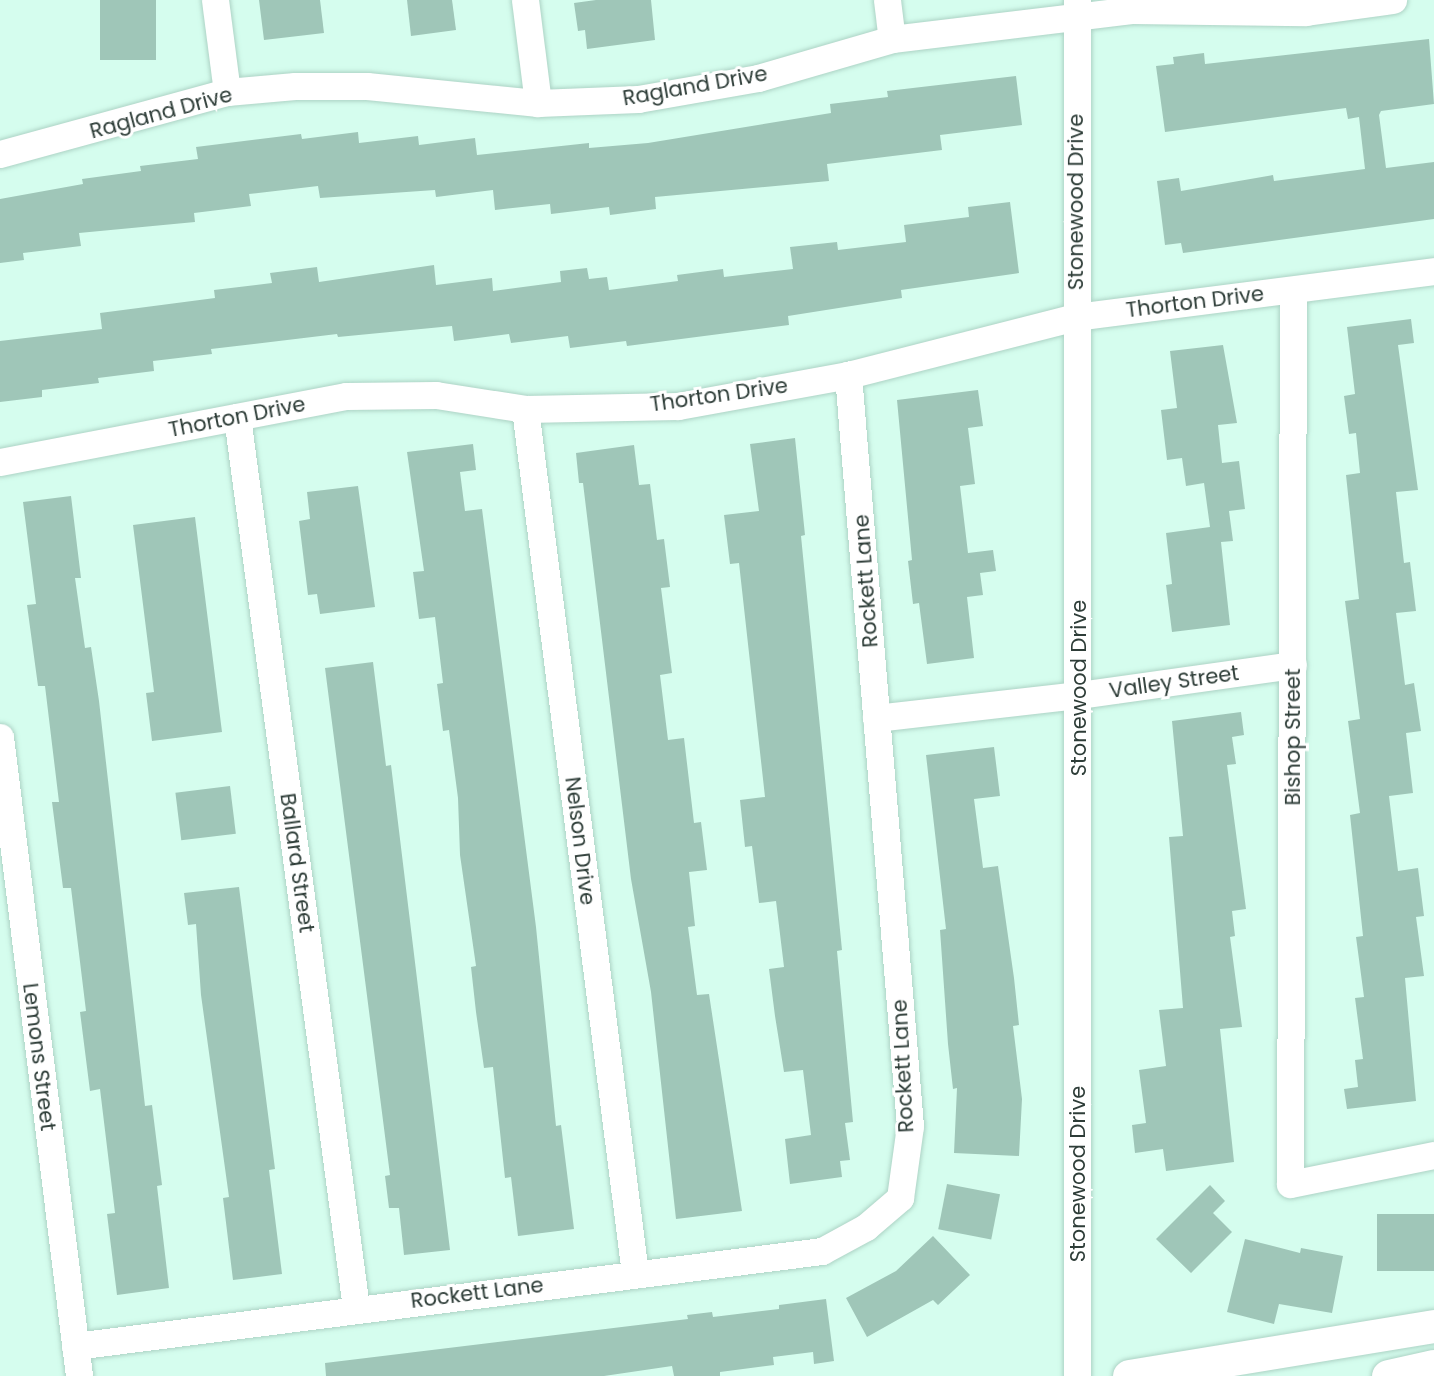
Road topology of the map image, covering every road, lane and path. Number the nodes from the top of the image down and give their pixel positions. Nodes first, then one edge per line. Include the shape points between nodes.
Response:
1 (215, 0) edge
2 (525, 0) edge
3 (887, 0) edge
4 (1393, 0) edge
5 (1077, 8) edge
6 (892, 39) junction
7 (227, 92) junction
8 (538, 103) junction
9 (0, 154) edge
10 (1434, 271) edge
11 (1293, 290) junction
12 (1076, 317) junction
13 (848, 375) junction
14 (525, 409) junction
15 (237, 417) junction
16 (0, 462) edge
17 (1293, 665) junction
18 (1079, 695) junction
19 (876, 718) junction
20 (0, 737) edge
21 (1434, 1155) edge
22 (635, 1274) junction
23 (356, 1308) junction
24 (1434, 1326) edge
25 (75, 1346) junction
26 (1434, 1366) edge
27 (79, 1376) edge
28 (1077, 1376) edge
29 (1129, 1376) edge
30 (1388, 1376) edge

1 - 7 street
2 - 8 street
3 - 6 street
4 - 5 street, Ragland Drive via 1305,12
5 - 6 street, Ragland Drive
5 - 12 street, Stonewood Drive
6 - 8 street, Ragland Drive via 758,78 638,99
7 - 8 street, Ragland Drive via 295,86 367,86
7 - 9 street, Ragland Drive
10 - 11 street, Thorton Drive
11 - 12 street, Thorton Drive
11 - 17 street, Bishop Street
12 - 13 street, Thorton Drive
12 - 18 street, Stonewood Drive
13 - 14 street, Thorton Drive via 678,406
13 - 19 street, Rockett Lane
14 - 15 street, Thorton Drive via 436,395 346,396
14 - 22 street, Nelson Drive
15 - 16 street, Thorton Drive
15 - 23 street, Ballard Street
17 - 18 street, Valley Street
17 - 21 street, Bishop Street via 1290,1184
18 - 19 street, Valley Street
18 - 28 street, Stonewood Drive
19 - 22 street, Rockett Lane via 910,1126 900,1198 866,1227 822,1251
20 - 25 street, Lemons Street
22 - 23 street, Rockett Lane
23 - 25 street, Rockett Lane
24 - 29 main road via 1236,1362
25 - 27 street, Lemons Street
26 - 30 main road

